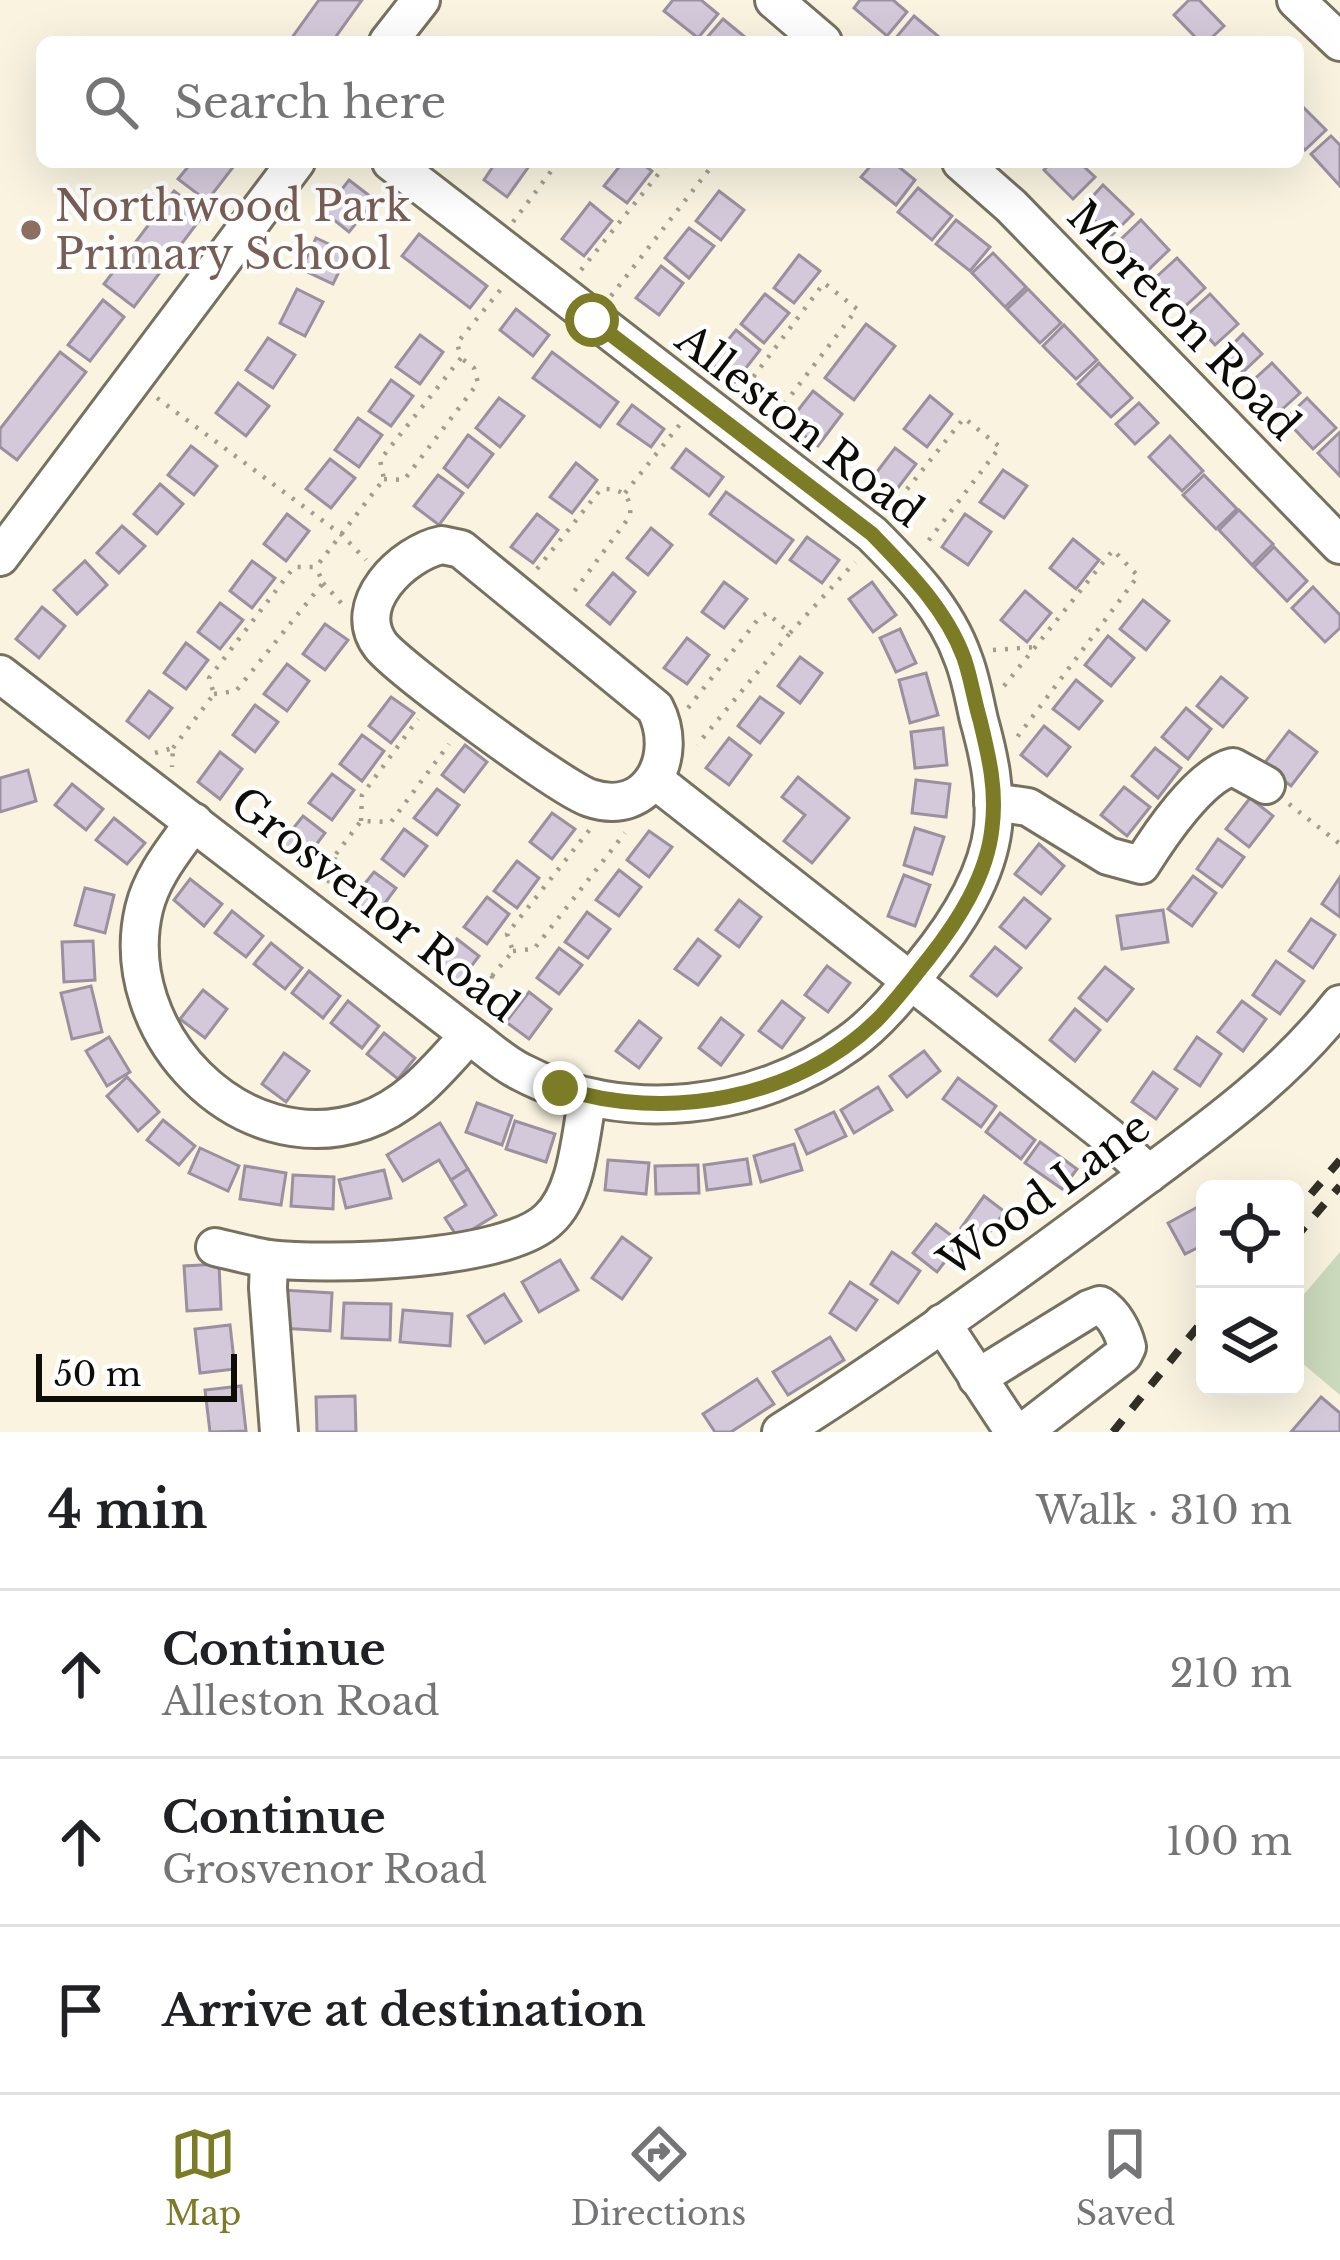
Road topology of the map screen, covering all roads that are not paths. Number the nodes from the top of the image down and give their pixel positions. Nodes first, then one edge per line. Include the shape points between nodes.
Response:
1 (421, 0) edge
2 (773, 0) edge
3 (1295, 0) edge
4 (393, 36) edge
5 (816, 36) edge
6 (1340, 42) edge
7 (292, 168) edge
8 (399, 168) edge
9 (968, 168) edge
10 (1340, 545) edge
11 (0, 557) edge
12 (0, 674) edge
13 (656, 781) junction
14 (993, 785) junction
15 (1266, 785) road end
16 (194, 822) junction
17 (912, 980) junction
18 (1340, 1004) edge
19 (469, 1035) junction
20 (588, 1097) junction
21 (1149, 1174) junction
22 (214, 1247) dead end
23 (269, 1259) junction
24 (942, 1323) junction
25 (977, 1378) junction
26 (279, 1432) edge
27 (781, 1432) edge
28 (1018, 1432) edge

1 - 4 street
2 - 5 street
3 - 6 street
7 - 11 street
8 - 14 street, Alleston Road via 907,568 962,652
9 - 10 street, Moreton Road
12 - 16 street, Grosvenor Road
13 - 13 street via 666,753 655,708 461,549 419,550 387,581 372,622 380,645 470,717 578,794 612,802
13 - 17 street
14 - 15 street via 1108,856 1141,865 1217,771 1233,766
14 - 17 street, Alleston Road via 981,873
16 - 19 street, Grosvenor Road
16 - 19 street via 152,885 140,942 154,1018 190,1074 282,1124 342,1126 416,1092
17 - 20 street, Grosvenor Road via 848,1044 730,1098 659,1106
17 - 21 street
18 - 21 street, Wood Lane via 1266,1082
19 - 20 street, Grosvenor Road via 519,1071
20 - 23 street via 569,1186 551,1218 532,1232 444,1255
21 - 24 street, Wood Lane
22 - 23 street
23 - 26 street
24 - 25 street
24 - 27 street, Wood Lane
25 - 28 street
25 - 28 street via 1089,1309 1108,1311 1124,1335 1123,1355

